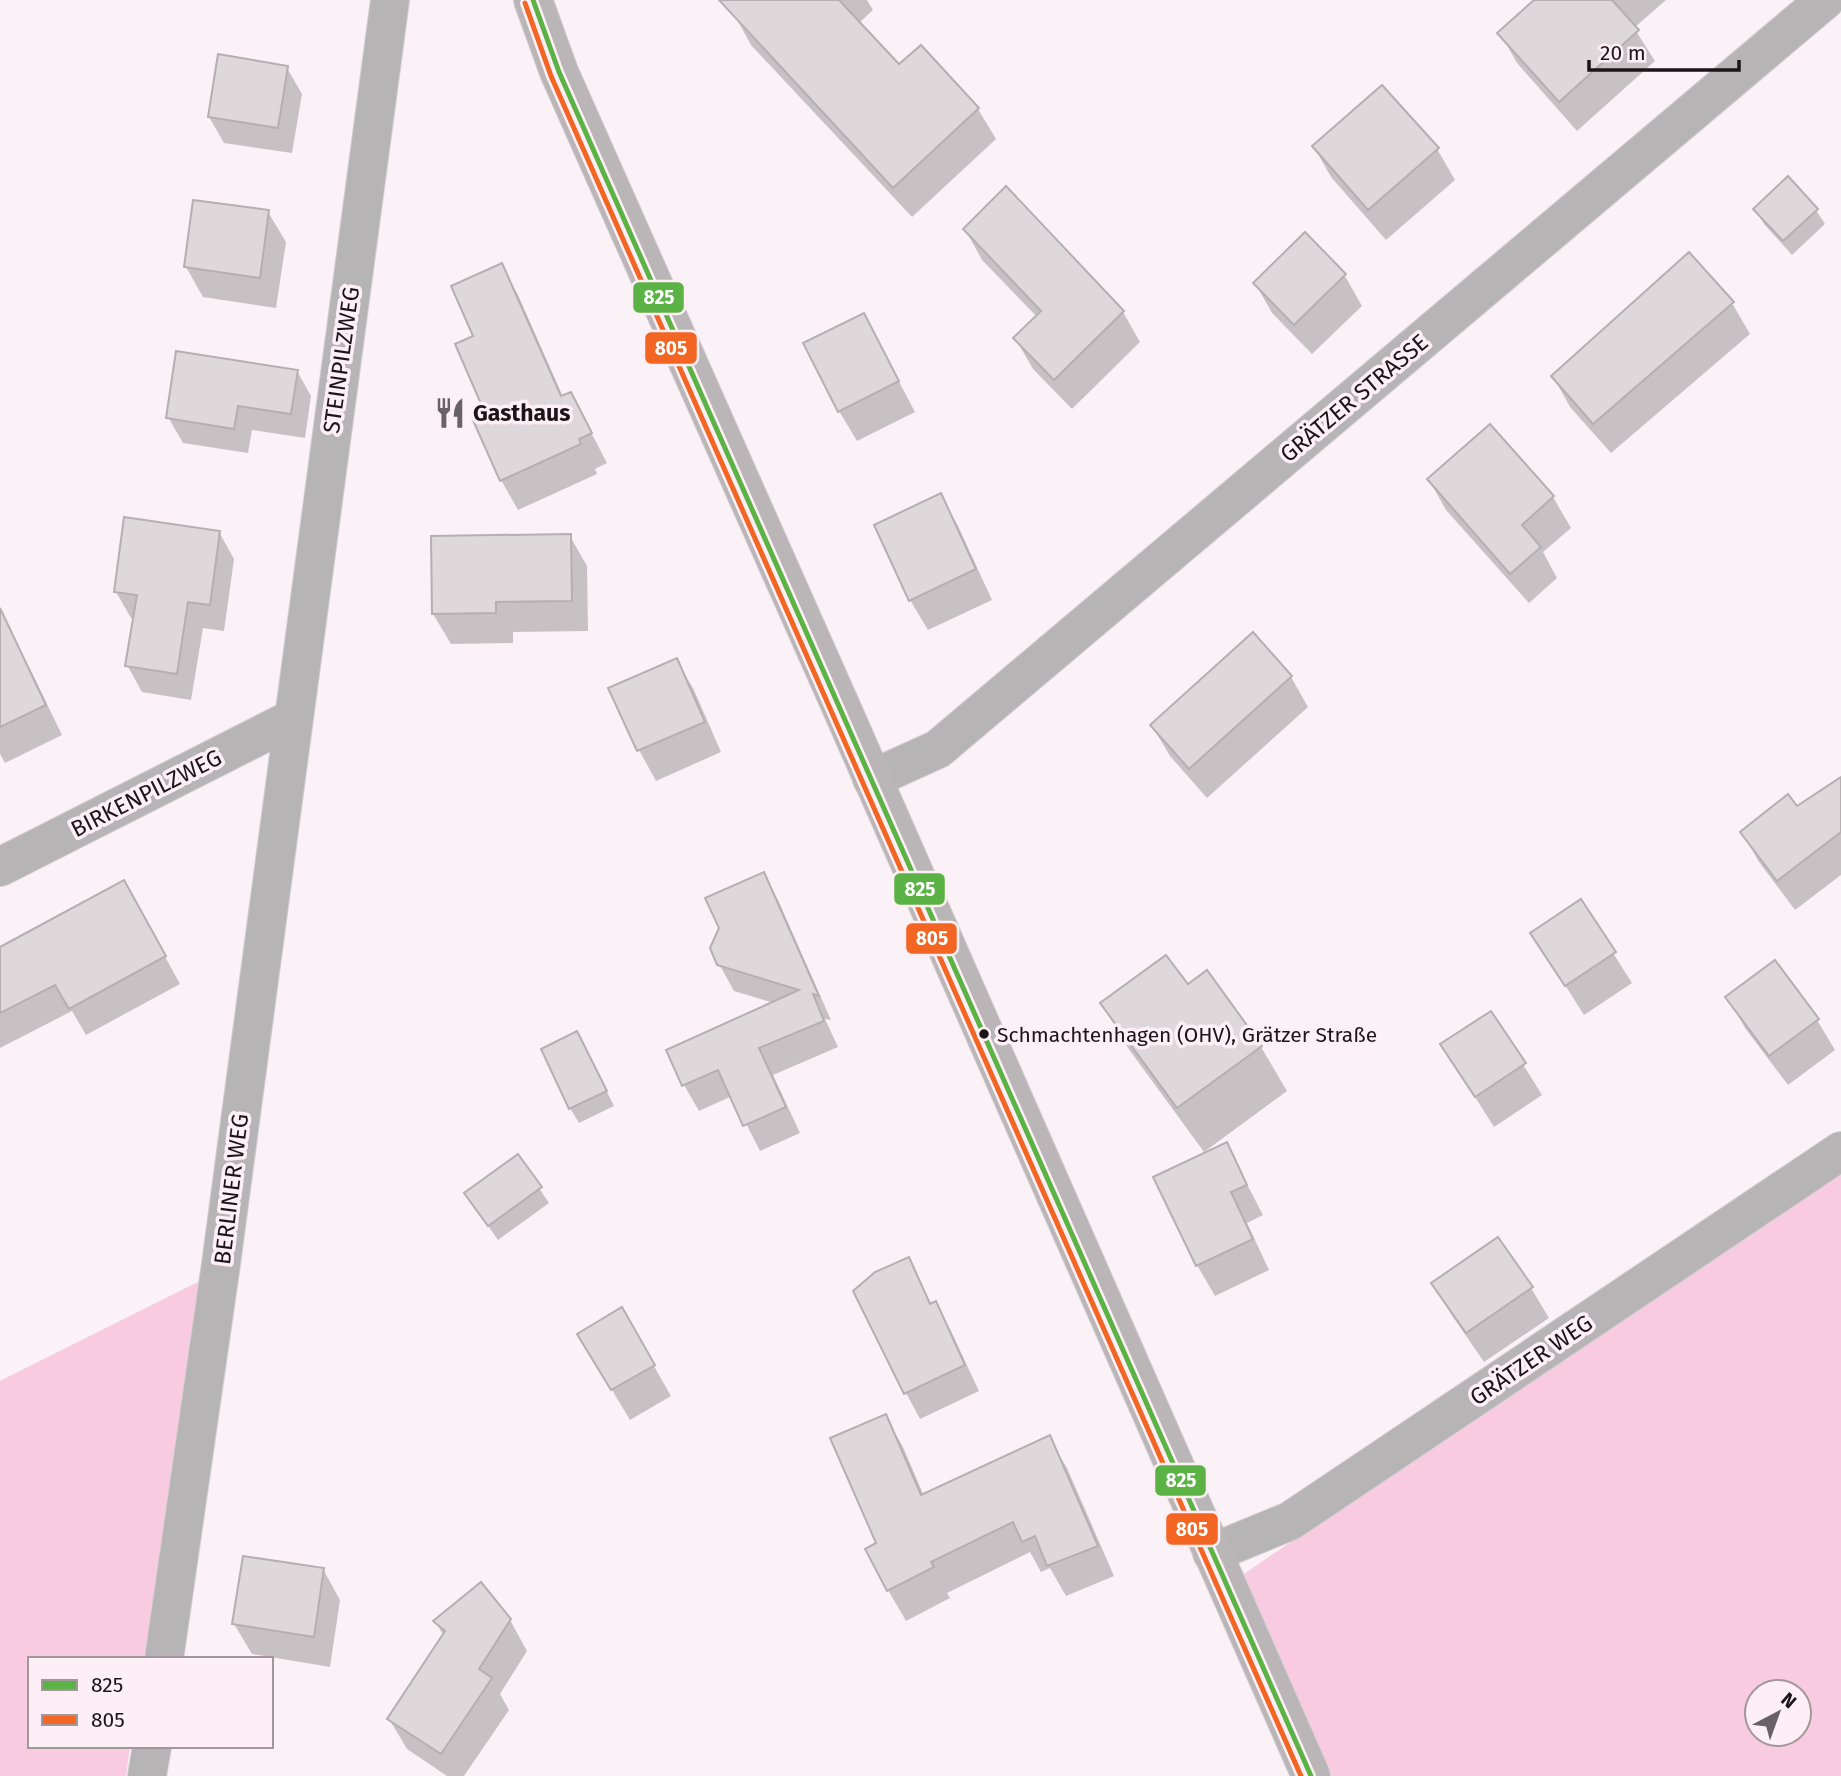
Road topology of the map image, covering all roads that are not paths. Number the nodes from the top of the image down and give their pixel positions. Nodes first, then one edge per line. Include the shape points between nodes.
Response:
1 (390, 0) edge
2 (533, 0) edge
3 (1825, 0) edge
4 (292, 719) junction
5 (872, 779) junction
6 (0, 867) edge
7 (1841, 1151) edge
8 (1212, 1553) junction
9 (164, 1657) edge
10 (152, 1748) edge
11 (147, 1776) edge
12 (1311, 1776) edge

1 - 4 street, STEINPILZWEG
2 - 5 main road via 559,72
3 - 5 street, GRÄTZER STRASSE via 938,749
4 - 6 street, BIRKENPILZWEG
4 - 9 street, BERLINER WEG
5 - 8 main road
7 - 8 street, GRÄTZER WEG via 1290,1521
8 - 12 main road
10 - 11 street

